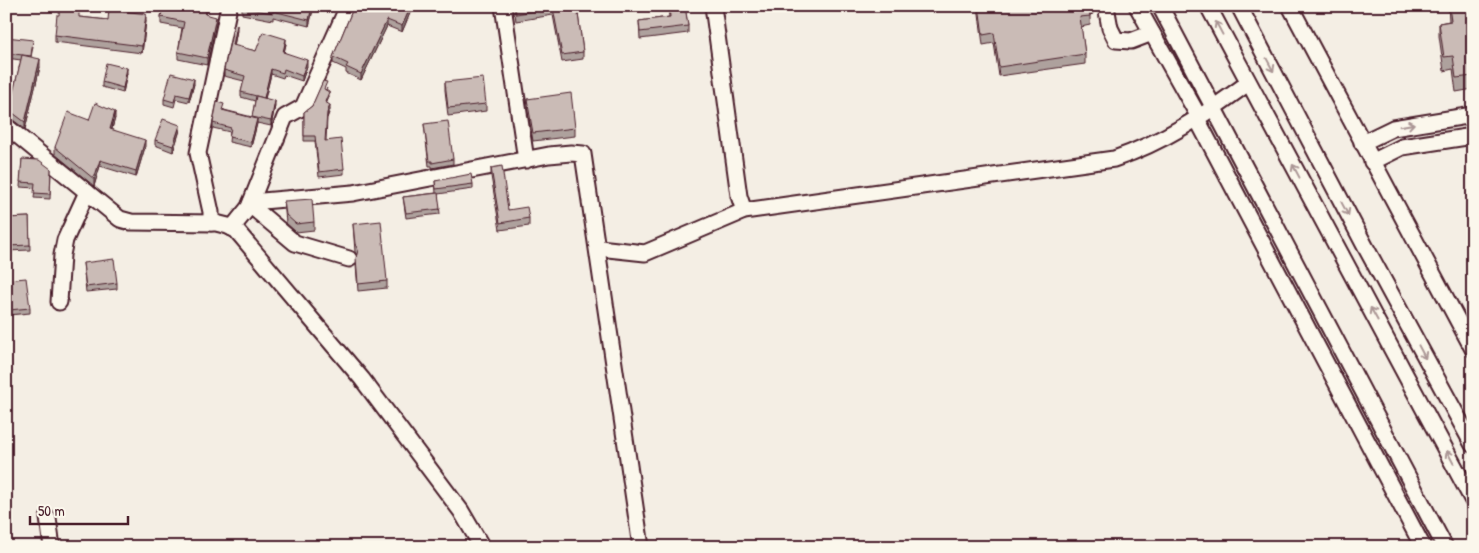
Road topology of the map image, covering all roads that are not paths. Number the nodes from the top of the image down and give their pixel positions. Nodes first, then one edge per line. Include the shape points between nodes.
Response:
1 (229, 6) edge
2 (503, 6) edge
3 (713, 6) edge
4 (1106, 6) edge
5 (1137, 6) edge
6 (1160, 6) edge
7 (1208, 6) edge
8 (1239, 6) edge
9 (1290, 6) edge
10 (345, 7) edge
11 (1152, 33) junction
12 (1248, 82) junction
13 (1214, 108) junction
14 (1473, 115) edge
15 (1198, 118) junction
16 (6, 126) edge
17 (1473, 136) edge
18 (1362, 143) junction
19 (526, 160) junction
20 (1372, 162) junction
21 (87, 192) junction
22 (251, 203) junction
23 (744, 210) junction
24 (211, 223) junction
25 (232, 228) junction
26 (599, 248) junction
27 (349, 259) dead end
28 (59, 302) dead end
29 (1473, 349) edge
30 (1473, 445) edge
31 (1473, 501) edge
32 (48, 518) dead end
33 (52, 547) edge
34 (482, 547) edge
35 (641, 547) edge
36 (1424, 547) edge
37 (1444, 547) edge

1 - 24 street via 198,153
2 - 19 street
3 - 23 street via 739,196
4 - 11 street via 1116,40 1131,41
5 - 11 street
6 - 13 street
12 -> 7 street
8 -> 30 street
9 - 18 street
10 - 22 street via 302,107 282,121
11 - 15 street
12 - 13 street
31 -> 12 street
13 - 15 street
13 - 37 street
18 -> 14 street via 1393,128
15 - 23 street via 1145,148 1114,159
15 - 36 street
16 - 21 street
17 - 20 street via 1402,147
18 - 20 street
19 - 22 street via 353,193
19 - 26 street via 583,154
20 - 29 street
21 - 24 street via 125,221
21 - 28 street via 65,240
22 - 25 street
22 - 27 street via 295,243
23 - 26 street via 645,254
24 - 25 street
25 - 34 street via 288,289 362,379 461,510
26 - 35 street
32 - 33 street

